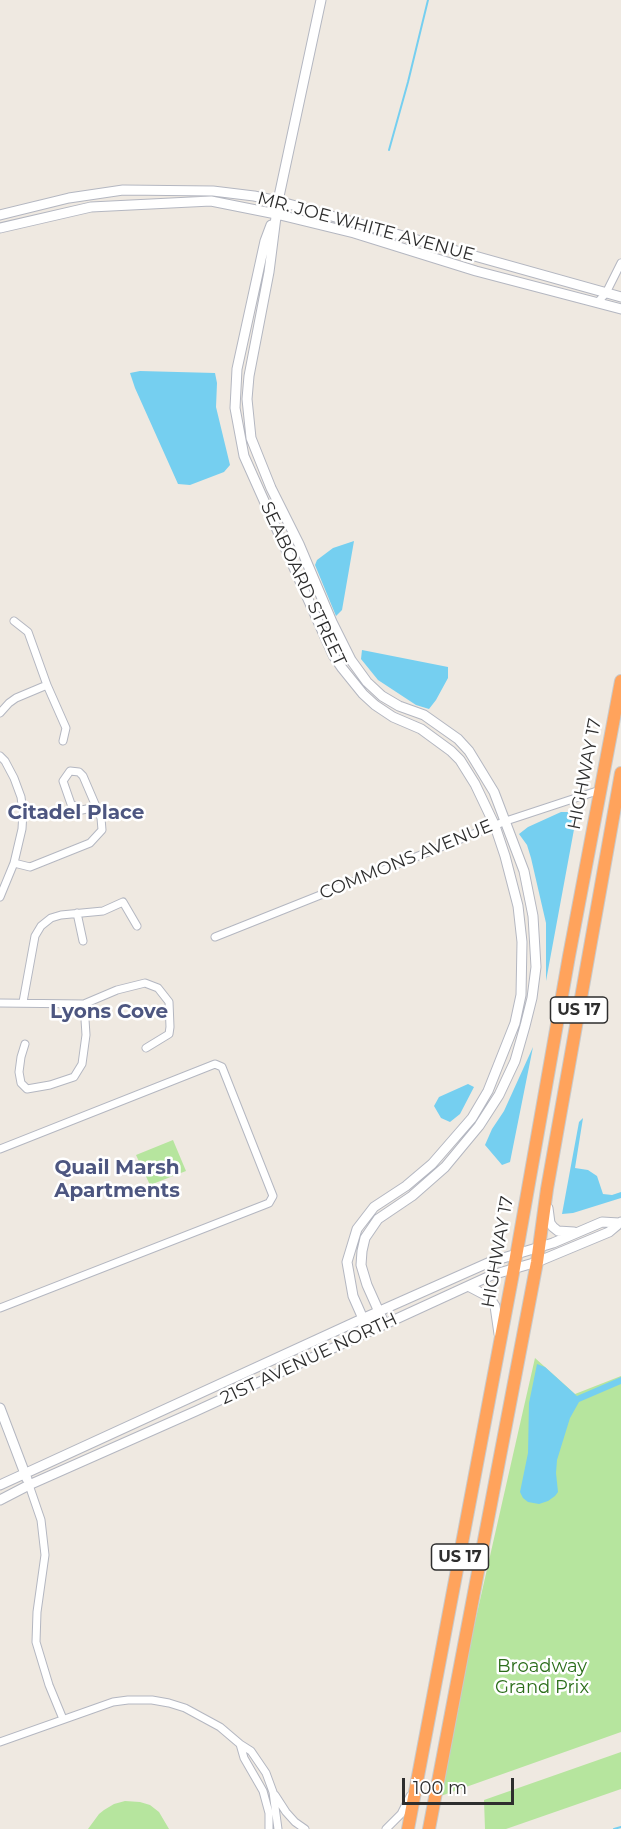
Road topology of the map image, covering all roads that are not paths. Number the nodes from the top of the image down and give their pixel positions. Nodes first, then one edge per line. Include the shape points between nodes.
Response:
1 (321, 0) edge
2 (278, 201) junction
3 (276, 214) junction
4 (0, 215) edge
5 (0, 228) edge
6 (621, 262) edge
7 (606, 293) junction
8 (621, 297) edge
9 (597, 303) junction
10 (621, 309) edge
11 (14, 621) dead end
12 (621, 681) edge
13 (47, 684) junction
14 (0, 713) edge
15 (63, 741) dead end
16 (0, 756) edge
17 (621, 772) edge
18 (600, 790) junction
19 (96, 807) junction
20 (506, 820) junction
21 (495, 826) junction
22 (14, 862) junction
23 (0, 897) edge
24 (77, 913) junction
25 (137, 926) dead end
26 (215, 937) dead end
27 (83, 941) dead end
28 (22, 1002) junction
29 (0, 1003) edge
30 (84, 1004) junction
31 (26, 1044) dead end
32 (146, 1048) dead end
33 (0, 1149) edge
34 (547, 1189) junction
35 (620, 1223) edge
36 (580, 1232) junction
37 (538, 1247) junction
38 (517, 1254) junction
39 (537, 1262) junction
40 (514, 1268) junction
41 (468, 1286) junction
42 (0, 1308) edge
43 (379, 1312) junction
44 (364, 1318) junction
45 (384, 1323) junction
46 (368, 1330) junction
47 (500, 1343) junction
48 (0, 1408) edge
49 (25, 1473) junction
50 (0, 1485) edge
51 (29, 1485) junction
52 (0, 1500) edge
53 (63, 1719) junction
54 (0, 1742) edge
55 (240, 1744) junction
56 (419, 1771) junction
57 (273, 1792) junction
58 (269, 1829) edge
59 (278, 1829) edge
60 (305, 1829) edge
61 (386, 1829) edge
62 (408, 1829) edge
63 (429, 1829) edge

1 - 2 street, SEABOARD STREET
2 - 3 street, SEABOARD STREET
2 - 4 street, MR. JOE WHITE AVENUE via 213,191 123,190
2 - 7 street, MR. JOE WHITE AVENUE
3 - 5 street, MR. JOE WHITE AVENUE via 211,201 150,203 91,207
3 - 9 street, MR. JOE WHITE AVENUE
3 - 20 street, SEABOARD STREET via 249,376 251,438 351,660 382,696 424,715 458,739 494,792
3 - 21 street, SEABOARD STREET via 265,241 237,369 236,408 244,456 333,655 375,705 421,729 460,760
6 - 7 street
7 - 8 street, MR. JOE WHITE AVENUE
7 - 9 street
9 - 10 street, MR. JOE WHITE AVENUE
11 - 13 street via 28,632
12 - 18 highway, HIGHWAY 17 / US 17
13 - 14 street via 16,698
13 - 15 street via 66,728
16 - 22 street via 21,797 22,829
17 - 34 highway, HIGHWAY 17 / US 17
18 - 20 street, COMMONS AVENUE
18 - 38 highway, HIGHWAY 17 / US 17
19 - 19 street via 82,810 71,804 63,781 70,771 83,776
19 - 22 street via 102,830 90,843 30,867
20 - 21 street, COMMONS AVENUE
20 - 43 street, SEABOARD STREET via 524,871 533,916 536,967 525,1026 515,1061 479,1126 436,1176 370,1228 361,1265
21 - 26 street, COMMONS AVENUE
21 - 44 street, SEABOARD STREET via 518,906 522,942 521,995 515,1023 488,1091 472,1118 432,1164 374,1207 357,1229 347,1262 353,1296
22 - 23 street
24 - 25 street via 103,911 123,902
24 - 27 street
24 - 28 street via 51,918 41,926 35,936
28 - 29 street
28 - 30 street
30 - 31 street via 86,1035 82,1064 74,1077 27,1089 19,1072
30 - 32 street via 145,983 158,988 169,1002 169,1034
33 - 42 street via 215,1064 222,1067 273,1197 269,1203
34 - 36 street via 553,1227
34 - 37 highway, HIGHWAY 17 / US 17
35 - 36 street, 21ST AVENUE NORTH via 602,1222
35 - 39 street, 21ST AVENUE NORTH via 609,1232
36 - 37 street, 21ST AVENUE NORTH
37 - 38 street, 21ST AVENUE NORTH
37 - 39 highway, HIGHWAY 17 / US 17
38 - 40 highway, HIGHWAY 17 / US 17
38 - 43 street, 21ST AVENUE NORTH via 490,1262
39 - 40 street, 21ST AVENUE NORTH
39 - 63 highway, HIGHWAY 17 / US 17
40 - 41 street, 21ST AVENUE NORTH
40 - 47 highway, HIGHWAY 17 / US 17
41 - 45 street, 21ST AVENUE NORTH
41 - 47 street via 489,1297 495,1306
43 - 44 street, 21ST AVENUE NORTH
43 - 45 street, SEABOARD STREET
44 - 46 street, SEABOARD STREET
44 - 49 street, 21ST AVENUE NORTH
45 - 46 street, 21ST AVENUE NORTH
46 - 51 street, 21ST AVENUE NORTH via 196,1412
47 - 56 highway, HIGHWAY 17 / US 17
48 - 49 street
49 - 50 street, 21ST AVENUE NORTH
49 - 51 street
51 - 52 street, 21ST AVENUE NORTH
51 - 53 street via 41,1520 45,1555 36,1642
53 - 54 street
53 - 55 street via 113,1702 160,1701 203,1716
55 - 57 street via 260,1762
55 - 58 street via 263,1791
56 - 61 street via 401,1814
56 - 62 highway, HIGHWAY 17 / US 17
57 - 59 street
57 - 60 street via 286,1812

